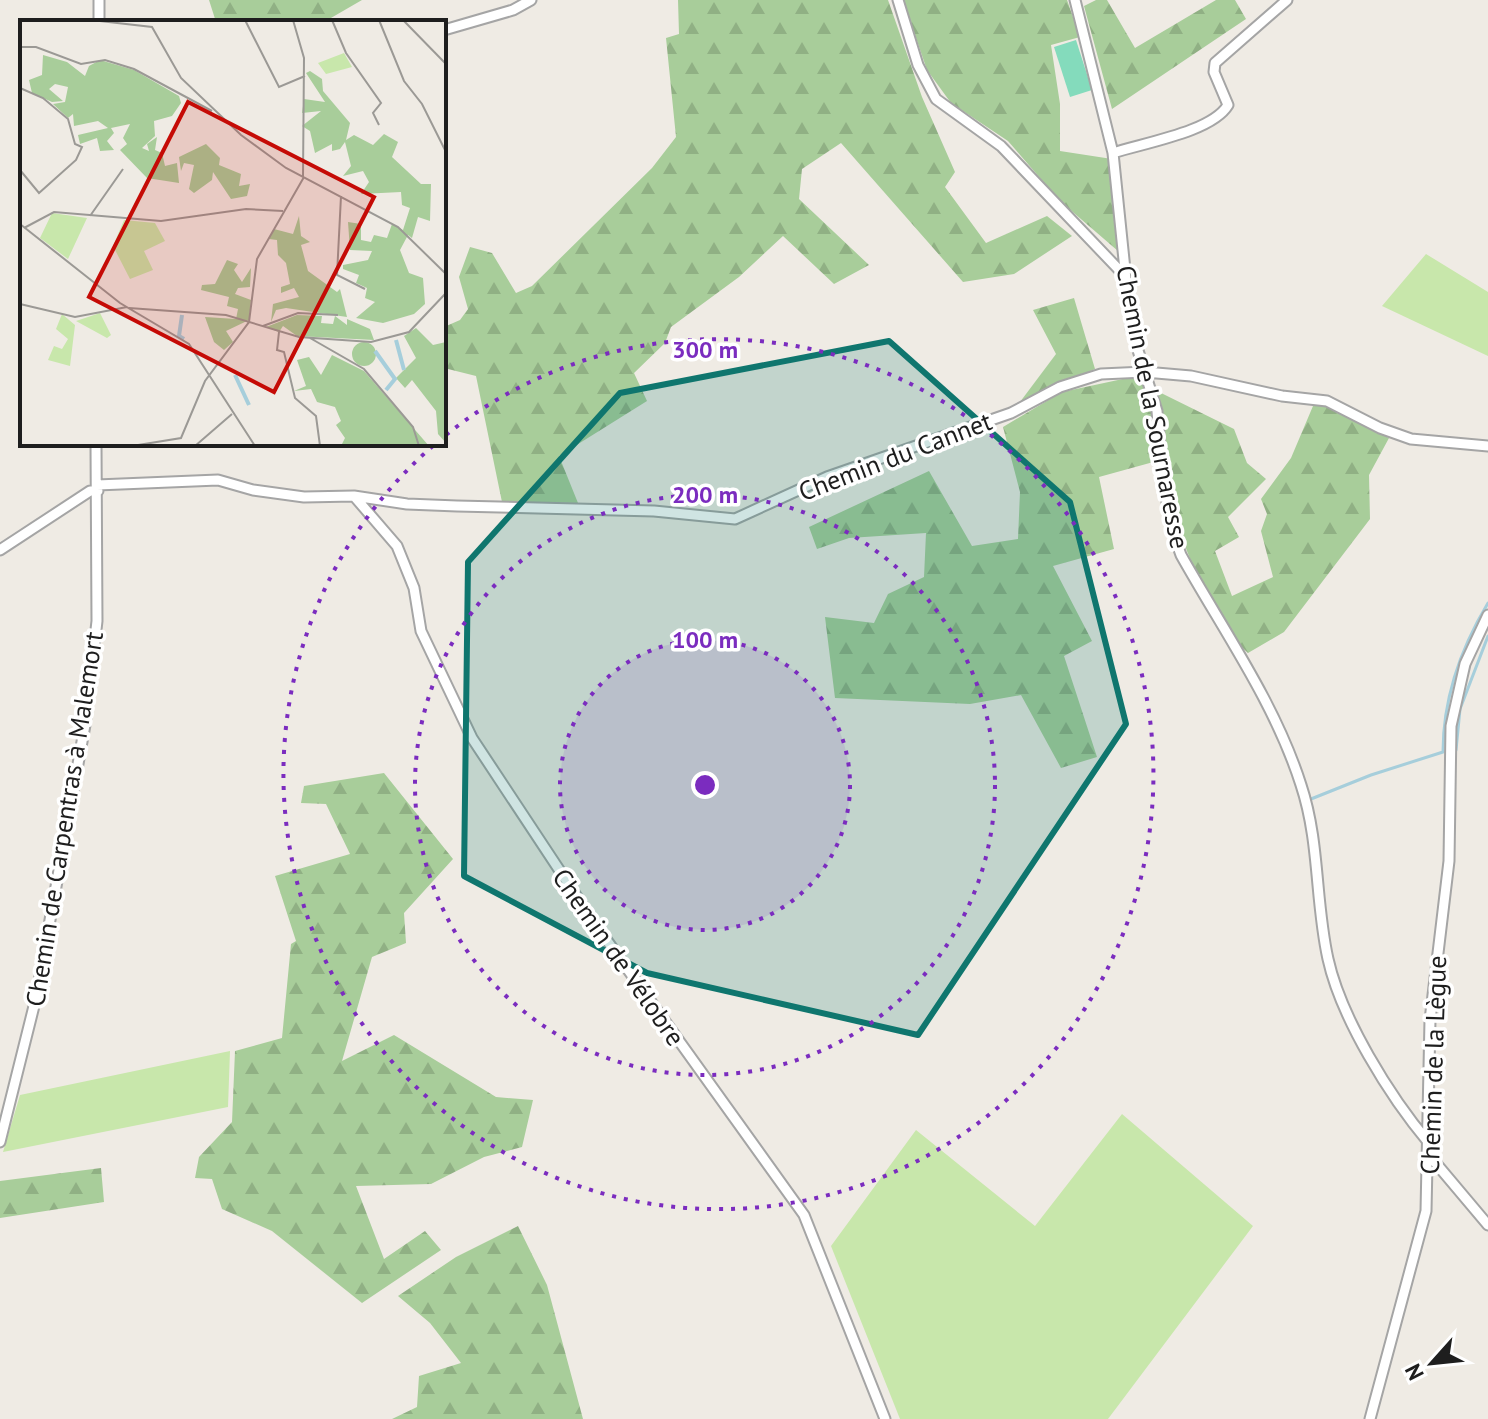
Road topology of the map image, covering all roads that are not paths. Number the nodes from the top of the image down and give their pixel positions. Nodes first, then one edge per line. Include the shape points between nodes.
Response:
1 (531, 0) edge
2 (898, 0) edge
3 (1075, 0) edge
4 (1287, 0) edge
5 (446, 29) edge
6 (1113, 153) junction
7 (1124, 275) junction
8 (1145, 372) junction
9 (96, 446) edge
10 (1488, 446) edge
11 (98, 488) junction
12 (354, 496) junction
13 (0, 550) edge
14 (1488, 615) edge
15 (0, 1142) edge
16 (1429, 1143) junction
17 (1429, 1155) junction
18 (1488, 1225) edge
19 (885, 1419) edge
20 (1370, 1419) edge

1 - 5 street
2 - 7 street via 918,65 936,99 1001,146
3 - 6 street, Chemin de la Sournaresse
4 - 6 street via 1215,63 1228,105 1224,113 1187,131
6 - 7 street, Chemin de la Sournaresse
7 - 8 street, Chemin de la Sournaresse via 1131,328
8 - 10 street, Chemin du Cannet via 1327,401 1411,439
8 - 12 street, Chemin du Cannet via 1101,374 1060,387 1011,413 827,477 735,519 594,508 407,504
8 - 16 street, Chemin de la Sournaresse via 1157,411 1172,530 1181,555 1279,726 1303,789 1329,961 1340,996
9 - 11 street, Chemin de Carpentras à Malemort
11 - 12 street, Chemin du Cannet via 218,480 291,495
11 - 13 street
11 - 15 street, Chemin de Carpentras à Malemort via 97,621 85,725 36,998
12 - 19 street, Chemin de Vélobre via 397,546 414,588 421,631 472,738 601,933 804,1215
14 - 16 street, Chemin de la Lègue via 1465,664 1451,726 1449,861 1430,1020
16 - 17 street, Chemin de la Lègue
17 - 18 street
17 - 20 street, Chemin de la Lègue via 1426,1211

